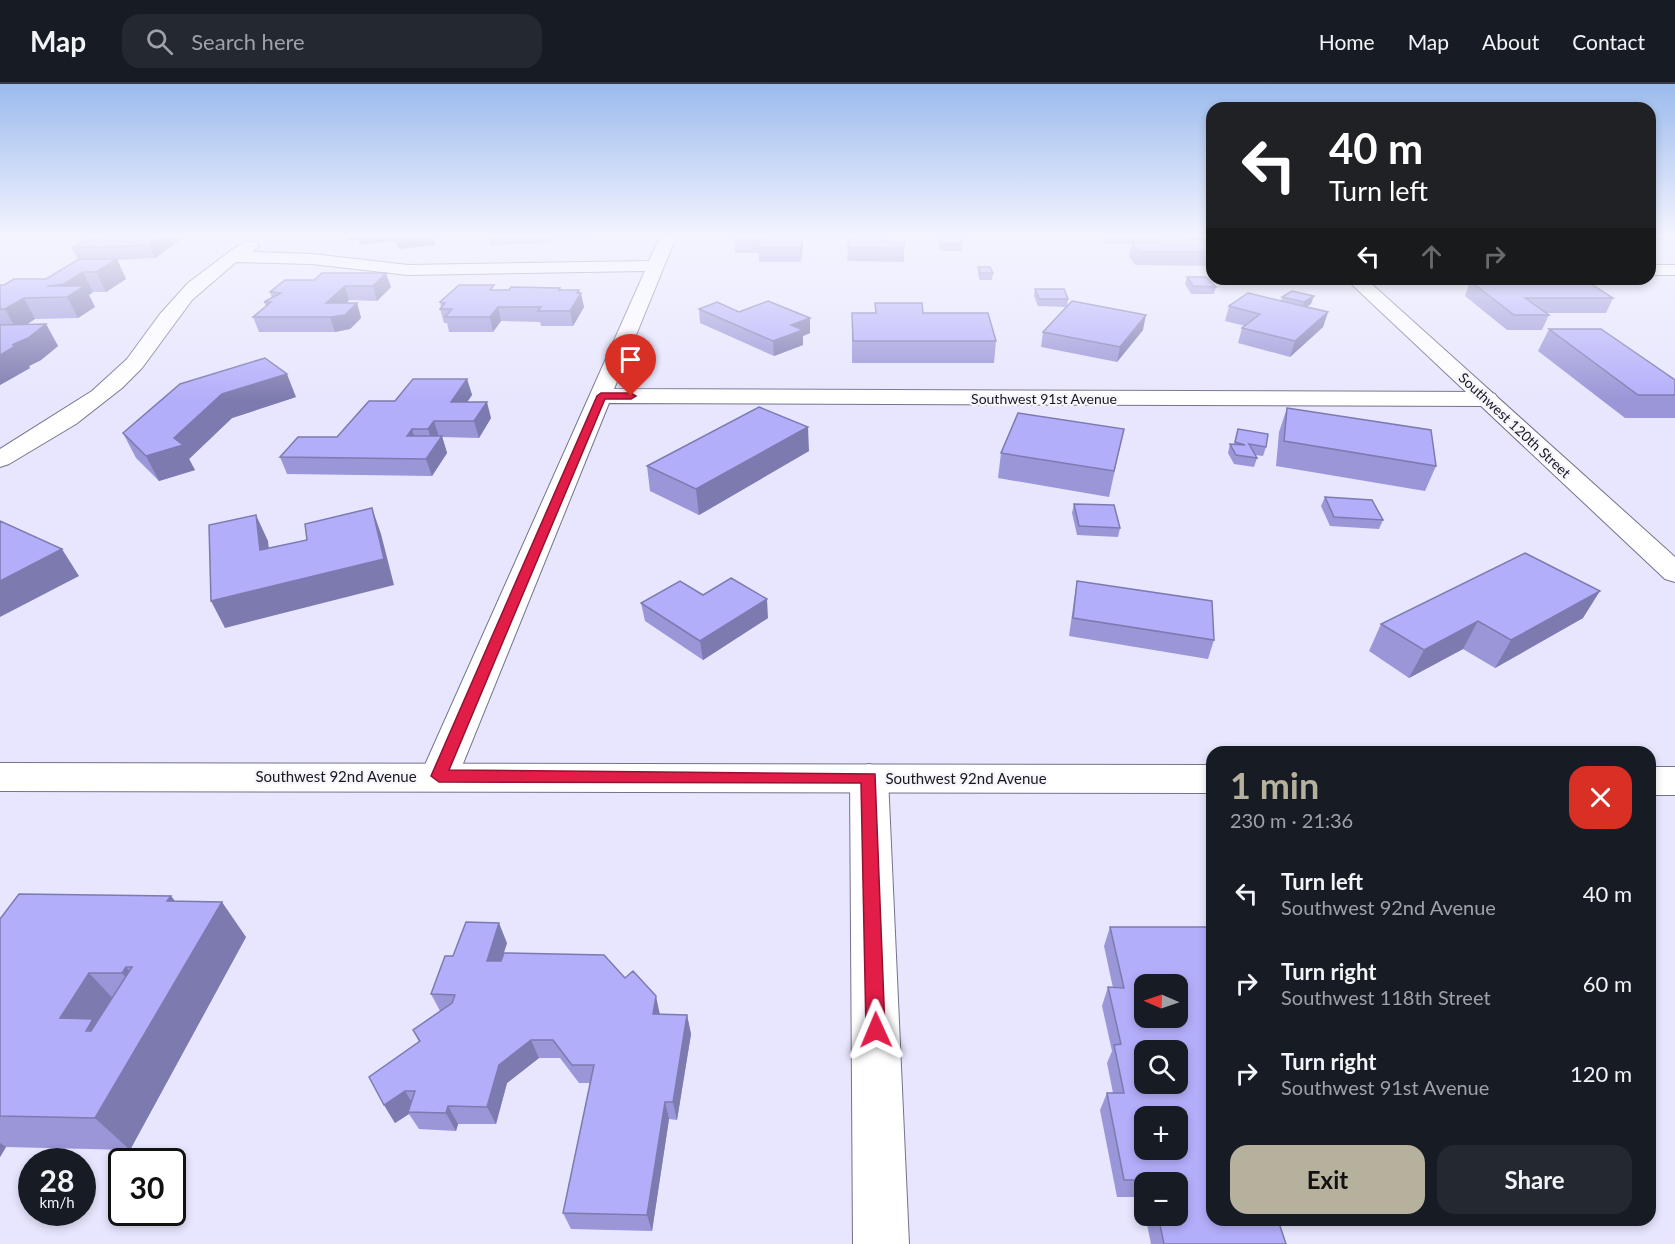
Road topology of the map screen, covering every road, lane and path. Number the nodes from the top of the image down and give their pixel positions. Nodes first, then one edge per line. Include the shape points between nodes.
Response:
1 (191, 291) edge
2 (645, 291) edge
3 (1368, 291) edge
4 (601, 396) junction
5 (1487, 399) junction
6 (0, 459) edge
7 (1675, 573) edge
8 (439, 776) junction
9 (0, 777) edge
10 (869, 778) junction
11 (1206, 779) edge
12 (1656, 781) edge
13 (1675, 781) edge
14 (881, 1244) edge

1 - 6 street via 140,358 112,386
2 - 4 street
3 - 5 street, Southwest 120th Street
4 - 5 street, Southwest 91st Avenue
4 - 8 street
5 - 7 street, Southwest 120th Street
8 - 9 street, Southwest 92nd Avenue
8 - 10 street, Southwest 92nd Avenue
10 - 11 street, Southwest 92nd Avenue
10 - 14 street
12 - 13 street

